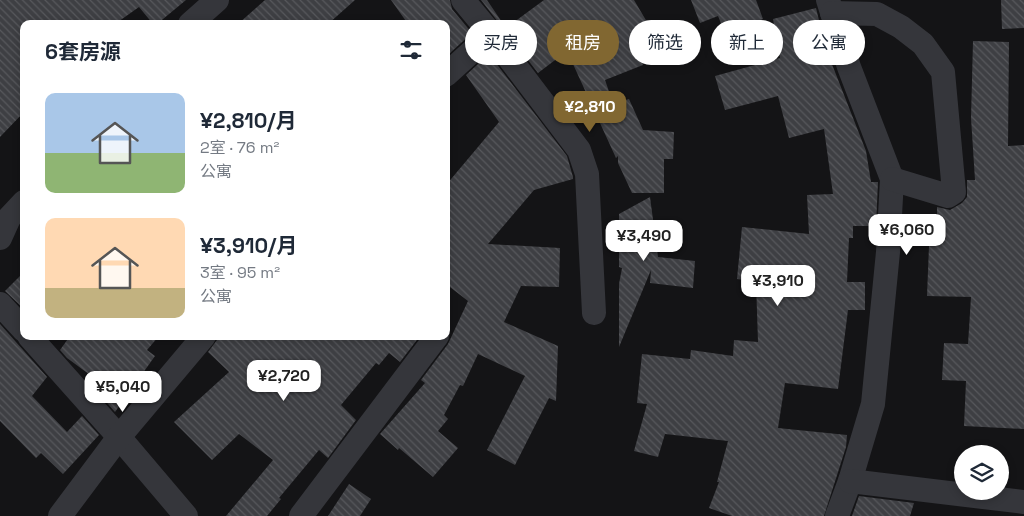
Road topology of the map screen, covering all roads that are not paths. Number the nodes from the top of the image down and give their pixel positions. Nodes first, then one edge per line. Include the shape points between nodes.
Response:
1 (463, 0) edge
2 (214, 1) edge
3 (830, 6) edge
4 (194, 20) edge
5 (479, 20) edge
6 (465, 58) edge
7 (515, 65) edge
8 (450, 71) edge
9 (892, 179) junction
10 (20, 207) edge
11 (0, 238) edge
12 (0, 304) edge
13 (594, 313) dead end
14 (20, 326) edge
15 (33, 340) edge
16 (201, 340) edge
17 (435, 340) edge
18 (119, 437) junction
19 (850, 481) junction
20 (1024, 502) edge
21 (60, 516) edge
22 (186, 516) edge
23 (301, 516) edge
24 (837, 516) edge

1 - 5 street
2 - 4 street
3 - 9 street via 849,67
3 - 9 street via 877,14 901,27 923,44 943,72 954,192 948,196
6 - 8 street
7 - 13 street via 579,150 587,182
9 - 19 street via 873,404
10 - 11 street
12 - 14 street
15 - 18 street
16 - 18 street
17 - 23 street
18 - 21 street
18 - 22 street
19 - 20 street
19 - 24 street

